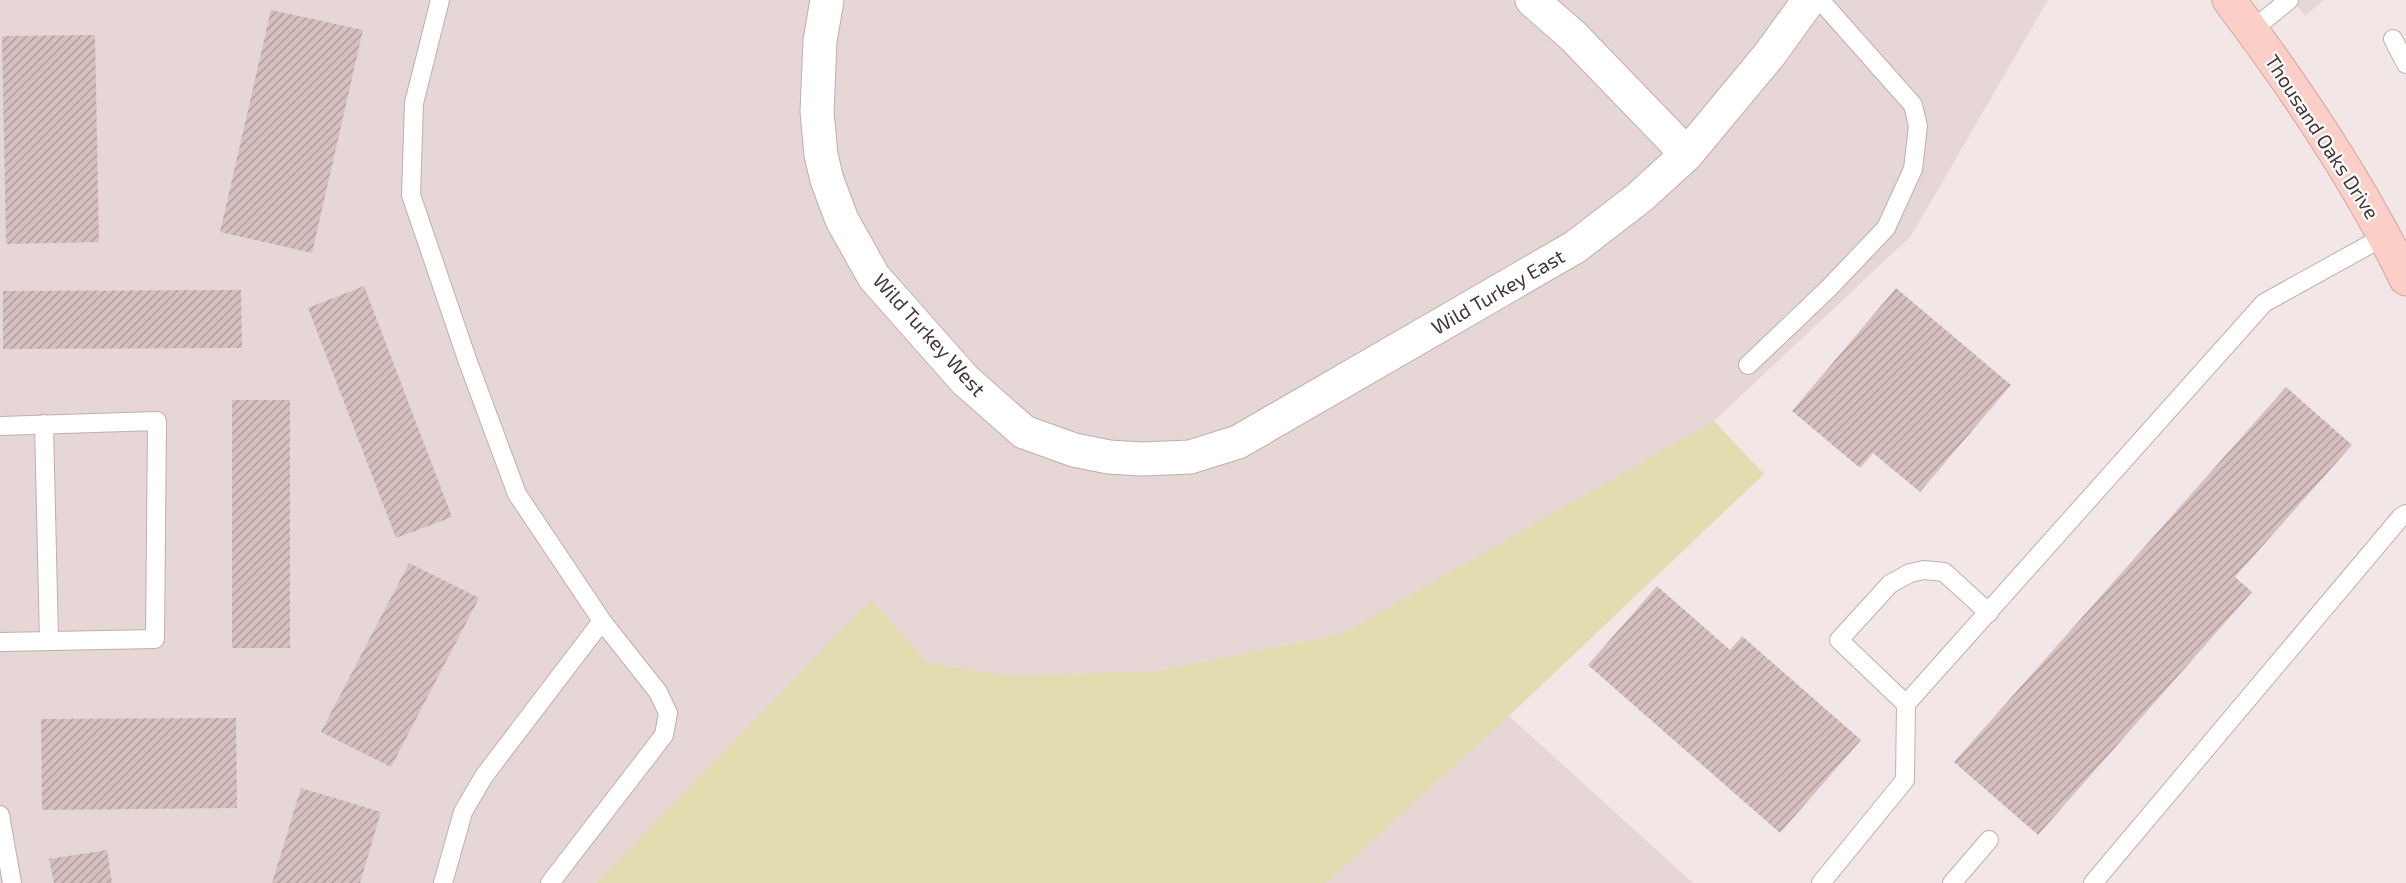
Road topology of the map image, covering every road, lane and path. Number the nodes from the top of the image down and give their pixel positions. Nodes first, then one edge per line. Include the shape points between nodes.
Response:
1 (440, 0) edge
2 (827, 0) edge
3 (1532, 0) edge
4 (1809, 0) edge
5 (1820, 0) edge
6 (2229, 0) edge
7 (2289, 0) edge
8 (2252, 30) junction
9 (2393, 39) dead end
10 (2406, 64) edge
11 (1687, 154) junction
12 (2385, 236) junction
13 (2406, 279) edge
14 (1748, 365) dead end
15 (44, 424) junction
16 (0, 426) edge
17 (1109, 457) joint
18 (2406, 514) edge
19 (1989, 613) junction
20 (602, 621) junction
21 (49, 641) junction
22 (0, 642) edge
23 (1906, 704) junction
24 (0, 815) edge
25 (1989, 840) dead end
26 (12, 883) edge
27 (443, 883) edge
28 (550, 883) edge
29 (1821, 883) edge
30 (1952, 883) edge
31 (2093, 883) edge

1 - 20 lane via 414,103 411,195 517,494
2 - 17 street, Wild Turkey West via 820,41 817,112 821,154 842,220 874,277 965,380 1024,432 1074,450
3 - 11 street via 1574,36
4 - 11 street, Wild Turkey East
5 - 14 lane via 1913,105 1918,126 1913,169 1886,228
6 - 8 main road, Thousand Oaks Drive
7 - 8 lane
8 - 12 main road, Thousand Oaks Drive
9 - 10 lane
11 - 17 street, Wild Turkey East via 1640,197 1575,247 1238,442 1190,457
12 - 13 main road, Thousand Oaks Drive
12 - 19 lane via 2264,303
15 - 16 lane
15 - 21 lane
15 - 21 lane via 157,421 155,639
18 - 31 lane
19 - 23 lane
19 - 23 lane via 1944,572 1910,573 1890,584 1839,640
20 - 27 lane via 484,776 463,812
20 - 28 lane via 658,692 668,713 664,735
21 - 22 lane
23 - 29 lane via 1905,780
24 - 26 lane
25 - 30 lane

